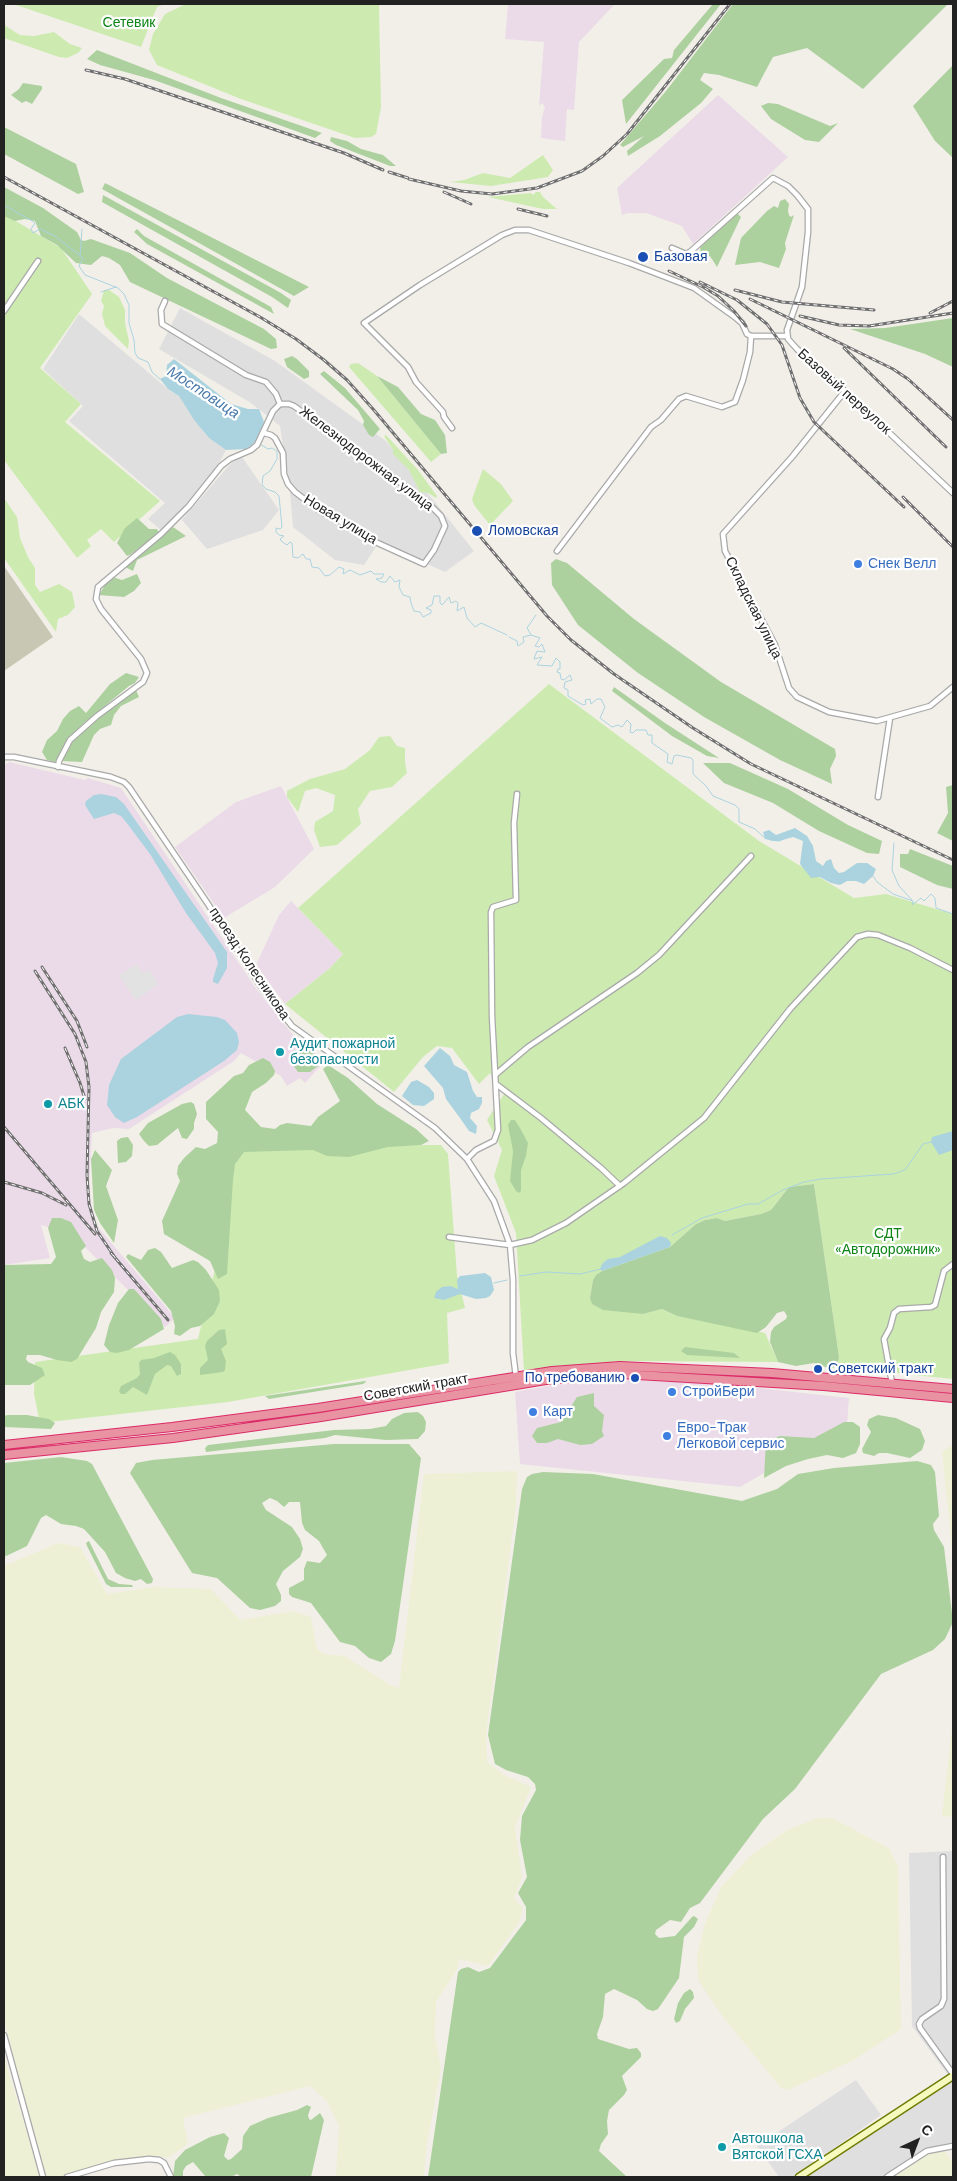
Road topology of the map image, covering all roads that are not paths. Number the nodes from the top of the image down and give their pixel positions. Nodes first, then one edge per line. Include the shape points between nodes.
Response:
1 (672, 248) dead end
2 (38, 261) dead end
3 (165, 301) dead end
4 (4, 311) edge
5 (751, 336) junction
6 (787, 336) junction
7 (844, 391) junction
8 (280, 404) junction
9 (452, 428) dead end
10 (264, 433) junction
11 (953, 493) edge
12 (557, 550) dead end
13 (424, 564) joint
14 (953, 687) edge
15 (890, 718) junction
16 (4, 757) edge
17 (58, 767) junction
18 (517, 794) dead end
19 (878, 797) dead end
20 (751, 856) dead end
21 (953, 970) edge
22 (496, 1075) junction
23 (496, 1084) junction
24 (467, 1159) junction
25 (620, 1186) junction
26 (449, 1237) dead end
27 (510, 1245) junction
28 (953, 1264) edge
29 (516, 1380) junction
30 (892, 1383) junction
31 (953, 1389) edge
32 (953, 1398) edge
33 (4, 1445) edge
34 (4, 1455) edge
35 (944, 1857) dead end
36 (4, 2035) edge
37 (5, 2046) edge
38 (953, 2075) edge
39 (953, 2146) edge
40 (43, 2177) edge
41 (67, 2177) edge
42 (170, 2177) edge
43 (799, 2177) edge
44 (888, 2177) edge

1 - 6 street, Базовый переулок via 686,254 690,252 774,178 788,186 808,209 808,232 802,287
2 - 4 street
3 - 8 street, Железнодорожная улица via 161,310 162,324 246,375 272,386
5 - 6 street
5 - 9 street via 736,318 694,288 524,229 502,235 364,323 408,367
5 - 12 street via 748,360 735,402 722,407 686,396 679,399 652,427
6 - 7 street, Базовый переулок
7 - 11 street, Базовый переулок
7 - 15 street, Складская улица via 723,534 723,543 775,646 789,688 797,697 829,712 877,721
8 - 10 street
8 - 13 street, Железнодорожная улица via 289,404 427,502 441,516 445,526
10 - 13 street, Новая улица via 271,435 279,445 286,479 295,492 320,511 371,540
10 - 17 street via 251,450 221,466 189,506 98,587 96,599 101,609 141,659 147,673 143,682 70,740
14 - 15 street, Складская улица via 930,706
15 - 19 street
16 - 17 street, проезд Колесникова
17 - 24 street, проезд Колесникова via 124,782 262,988 292,1026 435,1128
18 - 22 street via 514,823 516,900 493,907 491,912
20 - 22 street via 659,955 635,975 528,1047
21 - 25 street via 878,935 854,939 790,1009 704,1118
22 - 23 street
23 - 24 street via 498,1130 494,1140
23 - 25 street
24 - 27 street, проезд Колесникова via 494,1201
25 - 27 street via 566,1222 532,1240
26 - 27 street
27 - 29 street, проезд Колесникова
28 - 30 street via 944,1272 935,1305 899,1309 894,1313 884,1339
29 - 30 highway, Советский тракт via 552,1371 636,1366
29 - 32 highway, Советский тракт via 652,1374
29 - 33 highway, Советский тракт via 172,1427
29 - 34 highway, Советский тракт via 321,1418 173,1438
30 - 31 highway, Советский тракт
35 - 38 street via 944,1999 940,2008 919,2024
36 - 37 street
37 - 40 street
38 - 43 street
39 - 44 street via 927,2151
41 - 42 street via 114,2163 148,2159 164,2163

